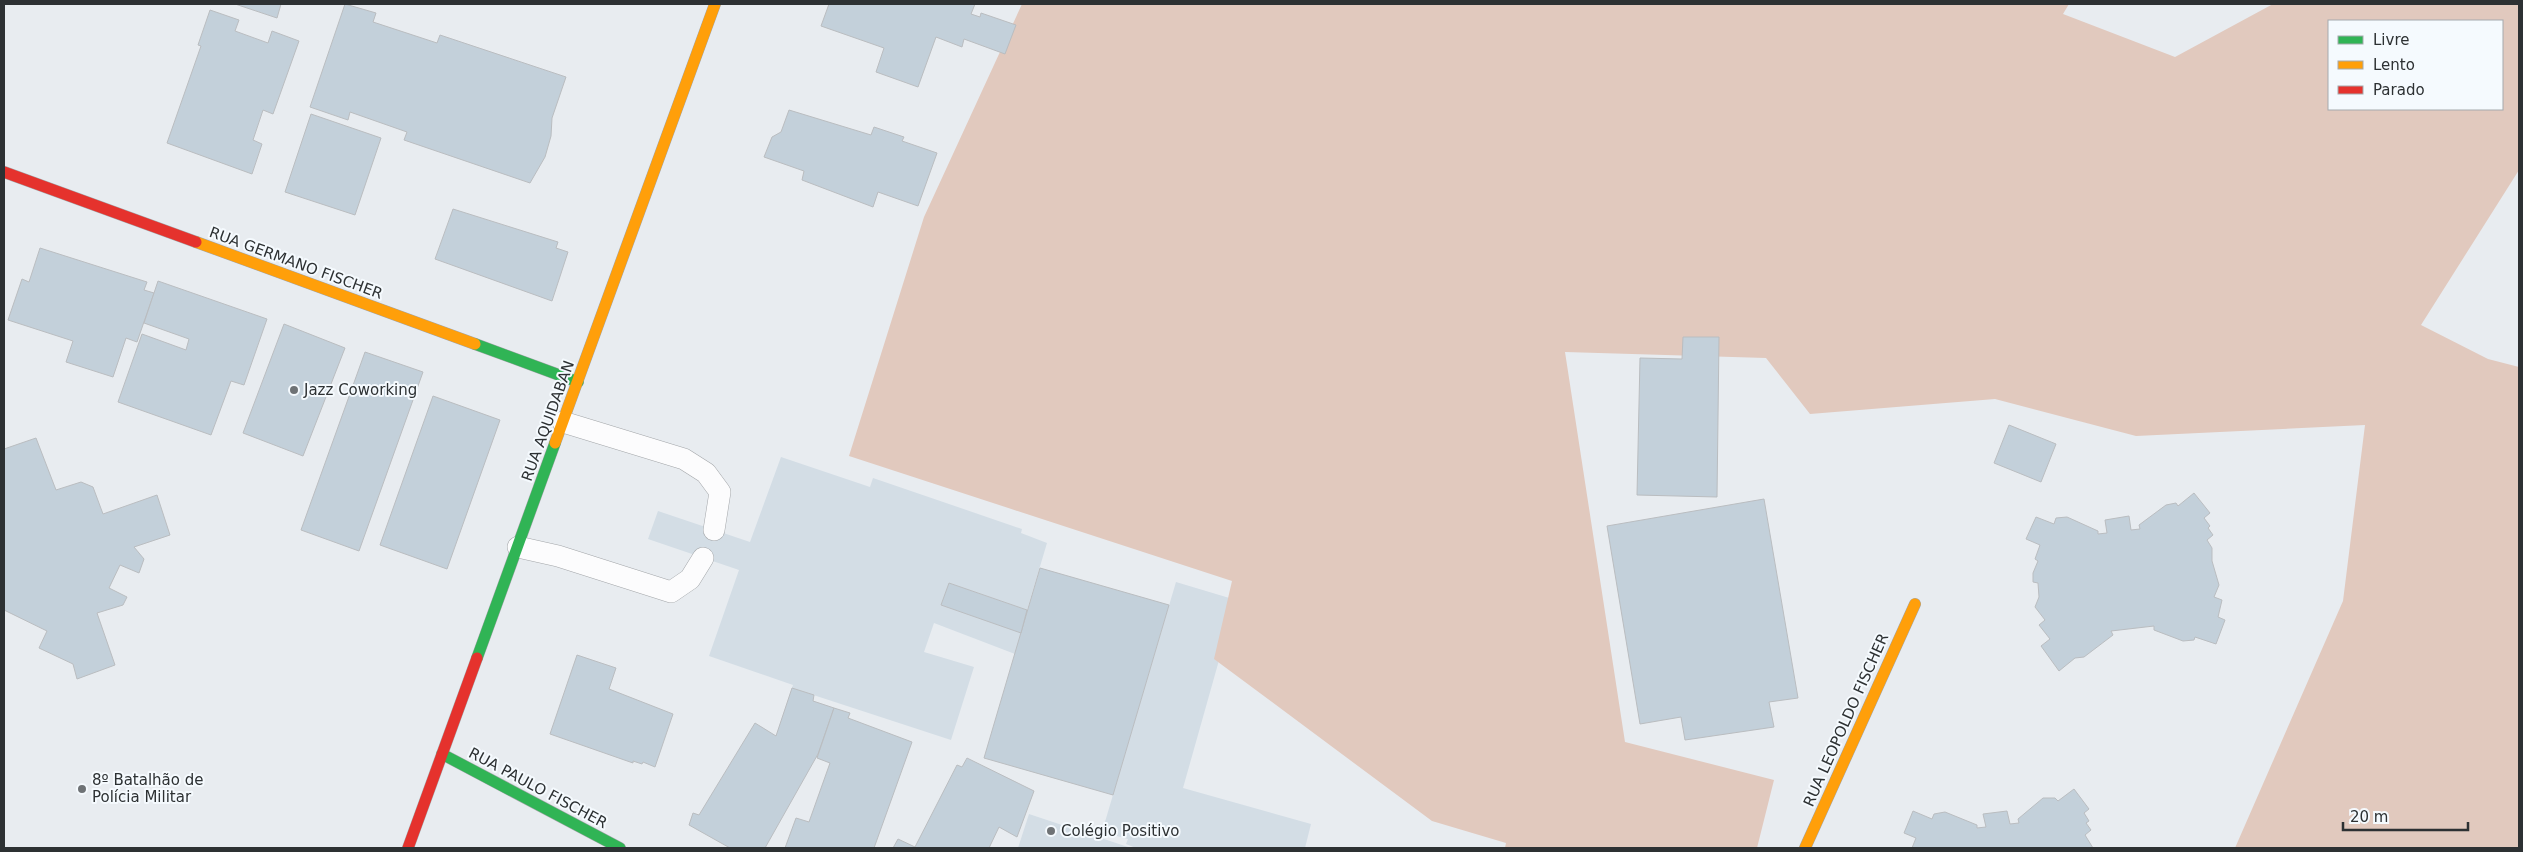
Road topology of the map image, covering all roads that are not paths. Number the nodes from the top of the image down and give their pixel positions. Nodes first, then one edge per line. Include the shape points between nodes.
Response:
1 (715, 4) edge
2 (4, 172) edge
3 (578, 382) junction
4 (563, 422) junction
5 (714, 530) dead end
6 (518, 547) junction
7 (703, 558) dead end
8 (1915, 604) dead end
9 (442, 754) junction
10 (408, 848) edge
11 (620, 848) edge
12 (1805, 848) edge

1 - 3 street, RUA AQUIDABAN
2 - 3 street, RUA GERMANO FISCHER
3 - 4 street, RUA AQUIDABAN
4 - 5 lane via 684,459 706,473 720,492
4 - 6 street, RUA AQUIDABAN
6 - 7 lane via 558,556 671,592 690,579
6 - 9 street, RUA AQUIDABAN
8 - 12 street, RUA LEOPOLDO FISCHER
9 - 10 street, RUA AQUIDABAN
9 - 11 street, RUA PAULO FISCHER

